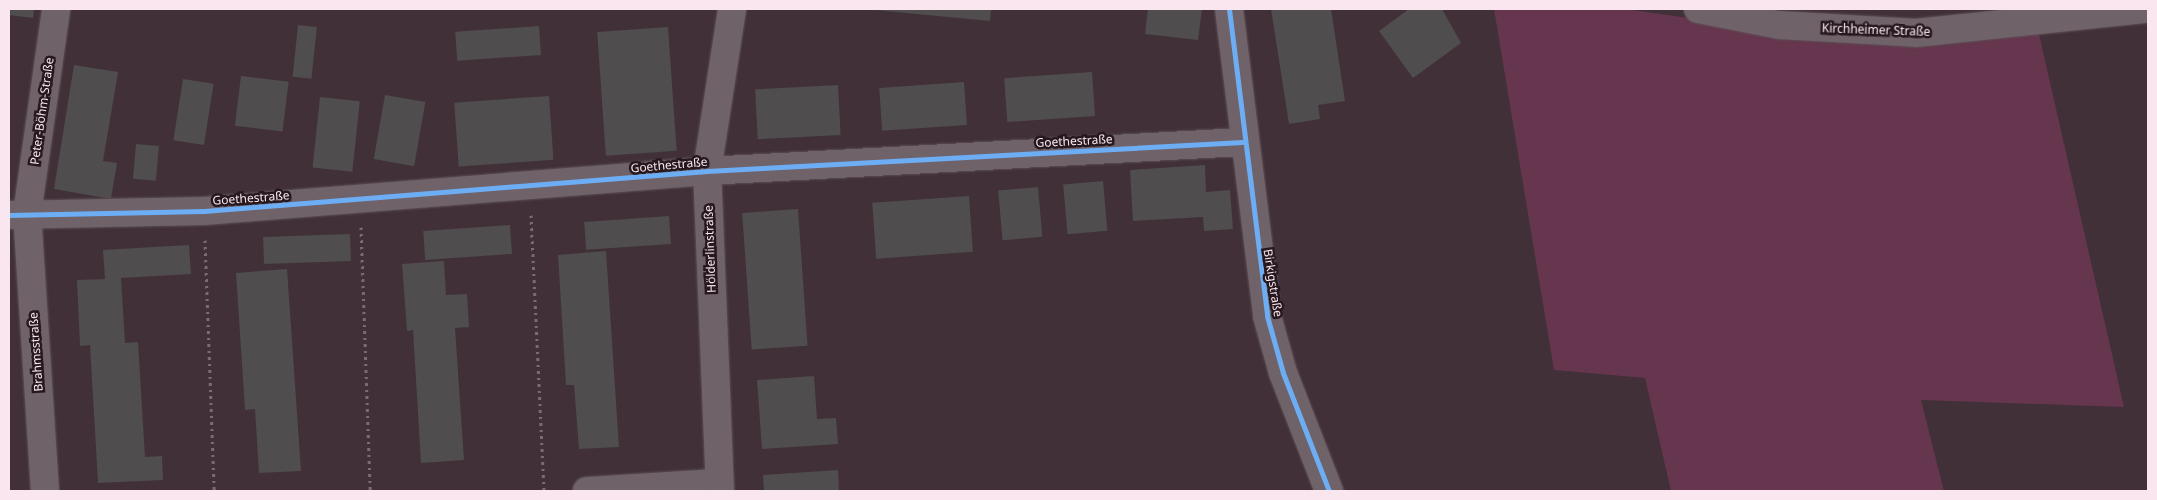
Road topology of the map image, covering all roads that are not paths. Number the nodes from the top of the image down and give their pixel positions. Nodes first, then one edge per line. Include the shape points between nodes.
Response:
1 (56, 9) edge
2 (732, 9) edge
3 (1229, 9) edge
4 (1698, 9) edge
5 (2144, 9) edge
6 (1242, 142) junction
7 (707, 171) junction
8 (18, 214) edge
9 (719, 487) edge
10 (46, 491) edge
11 (587, 491) edge
12 (1330, 491) edge

1 - 8 street, Peter-Böhm-Straße
2 - 7 street, Hölderlinstraße
3 - 6 street, Birkigstraße
4 - 5 street, Kirchheimer Straße via 1778,26 1916,33
6 - 7 street, Goethestraße
6 - 12 street, Birkigstraße via 1267,316 1283,373
7 - 8 street, Goethestraße via 204,211
7 - 9 street, Hölderlinstraße
8 - 10 street, Brahmsstraße
9 - 11 street

